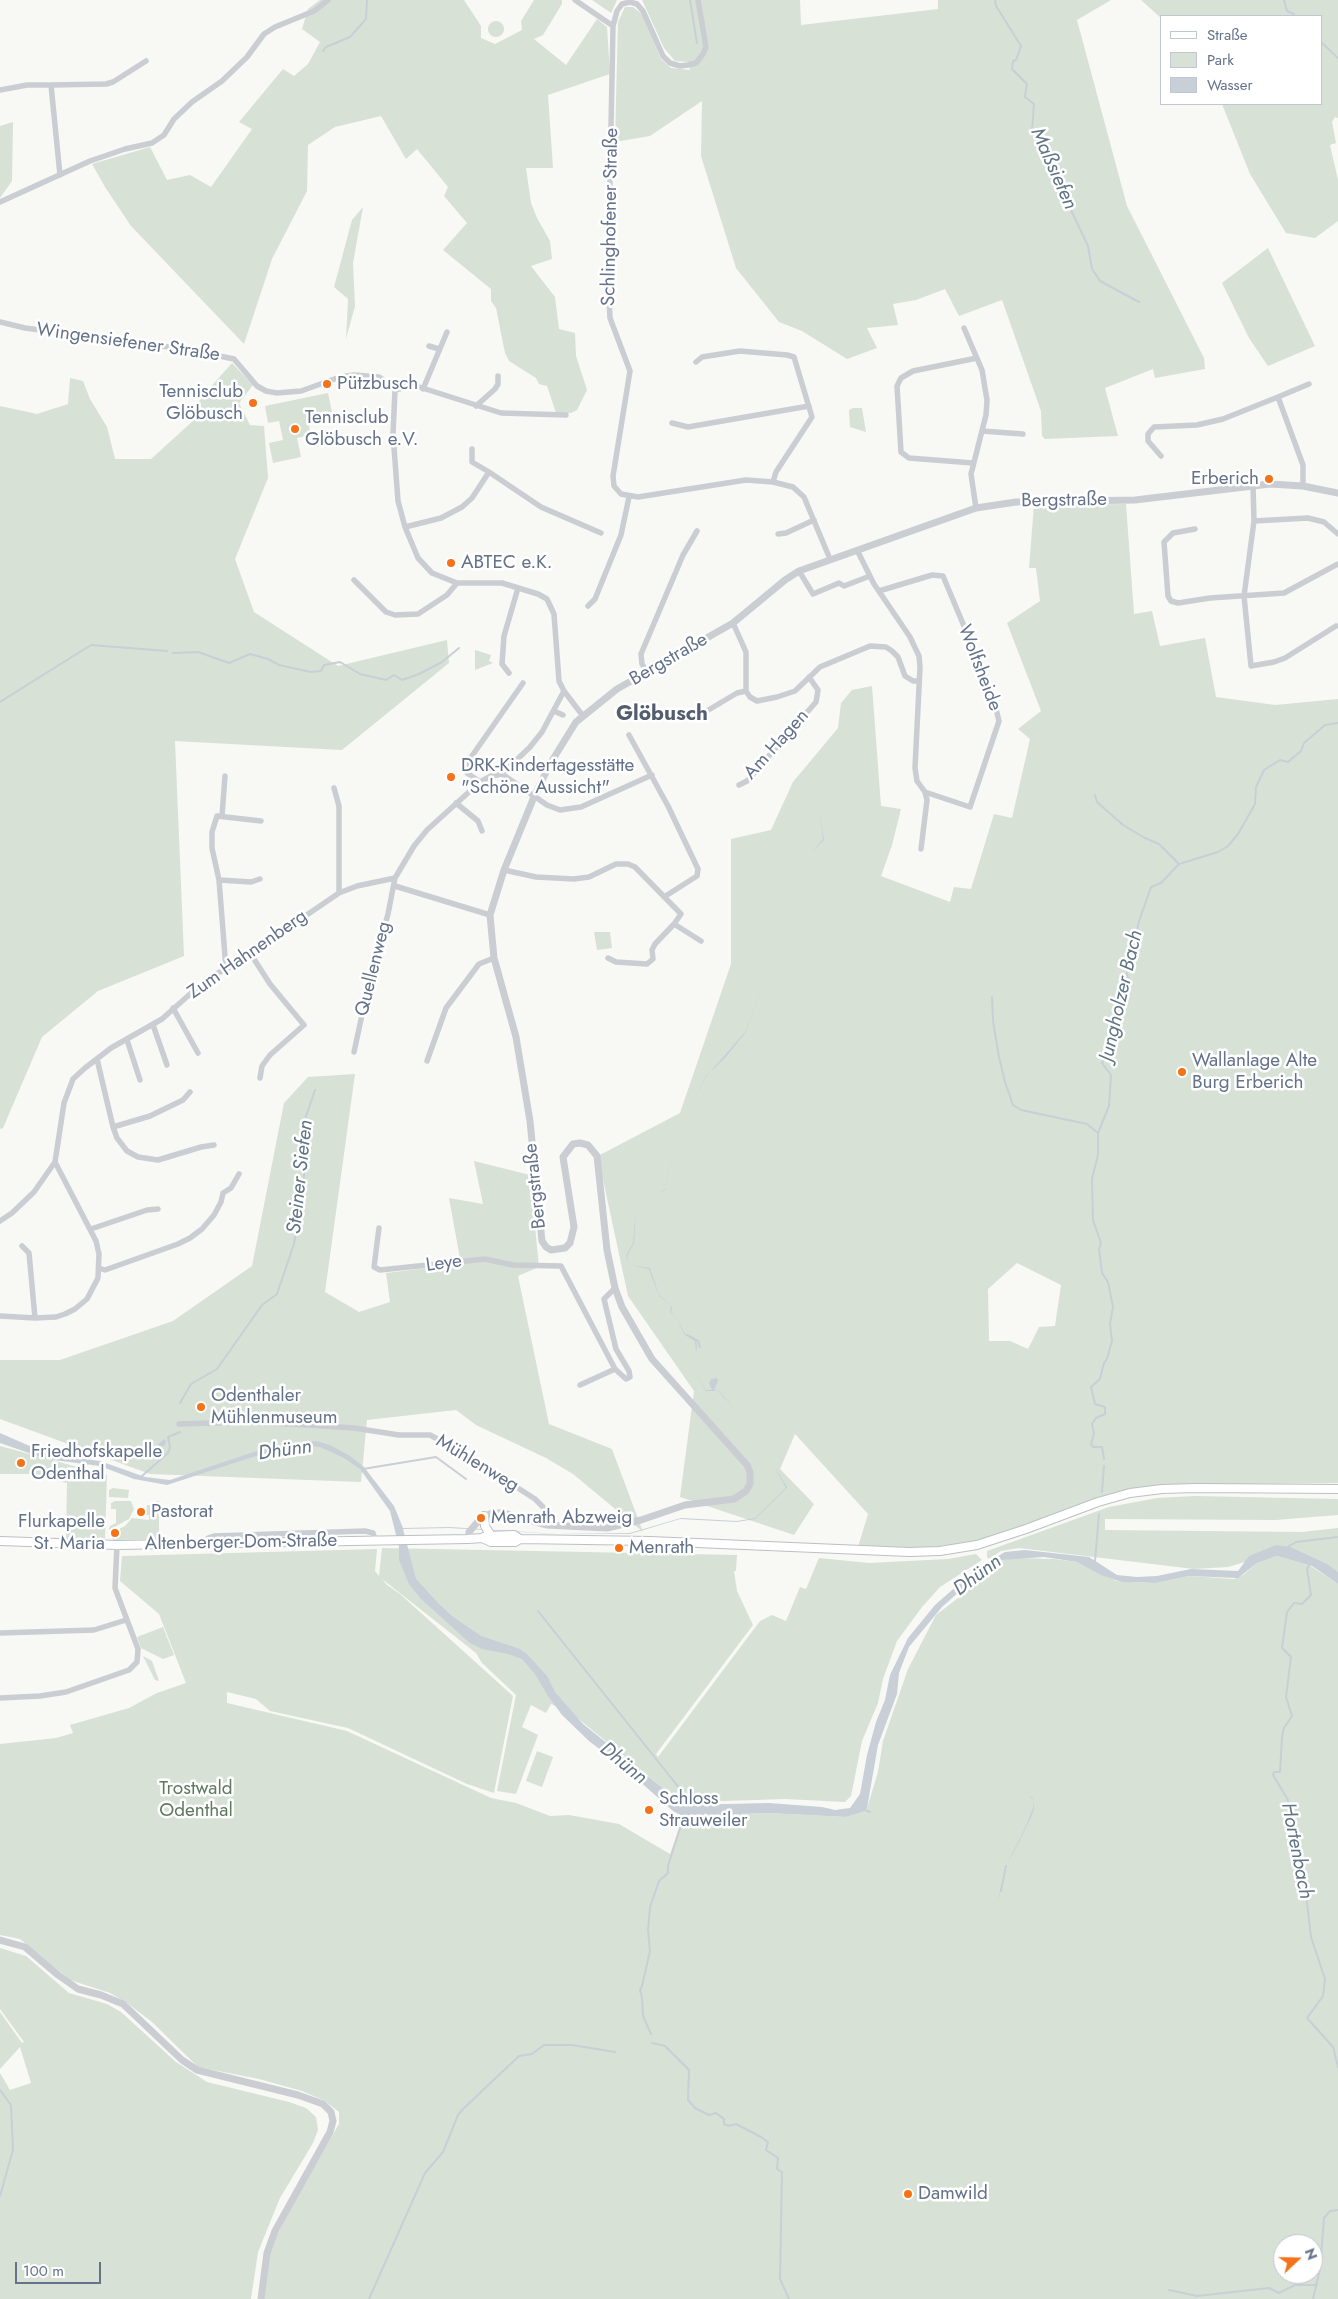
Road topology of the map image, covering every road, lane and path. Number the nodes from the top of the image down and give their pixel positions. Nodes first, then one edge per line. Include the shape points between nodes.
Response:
1 (328, 0) edge
2 (575, 0) edge
3 (698, 0) edge
4 (613, 26) junction
5 (146, 60) dead end
6 (51, 85) junction
7 (0, 90) edge
8 (60, 175) junction
9 (0, 202) edge
10 (0, 322) edge
11 (964, 328) dead end
12 (447, 332) dead end
13 (429, 346) dead end
14 (439, 349) junction
15 (977, 358) junction
16 (696, 362) dead end
17 (498, 376) dead end
18 (1309, 384) dead end
19 (424, 389) junction
20 (395, 390) junction
21 (1278, 397) junction
22 (476, 406) junction
23 (809, 406) junction
24 (566, 415) dead end
25 (672, 423) dead end
26 (982, 431) junction
27 (1023, 434) dead end
28 (472, 449) dead end
29 (1161, 456) dead end
30 (973, 463) junction
31 (488, 472) junction
32 (773, 482) junction
33 (1253, 485) junction
34 (1303, 486) junction
35 (1338, 493) edge
36 (629, 497) junction
37 (976, 508) junction
38 (814, 520) junction
39 (1254, 521) junction
40 (405, 527) junction
41 (1196, 529) dead end
42 (696, 531) dead end
43 (601, 534) dead end
44 (778, 534) dead end
45 (1338, 534) edge
46 (857, 550) junction
47 (830, 559) junction
48 (1338, 564) edge
49 (799, 571) junction
50 (870, 576) junction
51 (354, 580) dead end
52 (457, 583) junction
53 (518, 588) junction
54 (879, 591) junction
55 (1244, 596) junction
56 (588, 606) dead end
57 (733, 623) junction
58 (1336, 626) dead end
59 (647, 672) junction
60 (509, 673) dead end
61 (809, 677) junction
62 (919, 681) junction
63 (523, 683) dead end
64 (564, 691) junction
65 (746, 691) junction
66 (554, 710) junction
67 (563, 715) dead end
68 (583, 716) junction
69 (694, 718) dead end
70 (629, 735) dead end
71 (502, 774) junction
72 (652, 775) junction
73 (225, 776) dead end
74 (480, 782) junction
75 (740, 785) dead end
76 (334, 788) dead end
77 (925, 792) junction
78 (534, 797) junction
79 (456, 803) junction
80 (222, 816) junction
81 (261, 821) dead end
82 (482, 832) dead end
83 (921, 849) dead end
84 (504, 870) junction
85 (395, 878) junction
86 (260, 879) dead end
87 (219, 880) junction
88 (395, 886) junction
89 (339, 893) junction
90 (664, 897) junction
91 (490, 915) junction
92 (674, 924) junction
93 (701, 940) dead end
94 (252, 956) junction
95 (494, 958) junction
96 (608, 958) dead end
97 (226, 969) junction
98 (174, 1008) junction
99 (153, 1025) junction
100 (127, 1040) junction
101 (354, 1052) dead end
102 (198, 1053) dead end
103 (97, 1059) junction
104 (427, 1062) dead end
105 (167, 1066) dead end
106 (260, 1078) dead end
107 (140, 1080) dead end
108 (190, 1092) dead end
109 (113, 1127) junction
110 (214, 1146) dead end
111 (55, 1162) junction
112 (239, 1174) dead end
113 (158, 1210) dead end
114 (0, 1221) edge
115 (379, 1228) dead end
116 (91, 1229) junction
117 (22, 1246) dead end
118 (99, 1268) junction
119 (615, 1288) junction
120 (0, 1316) edge
121 (35, 1318) junction
122 (615, 1369) junction
123 (580, 1385) dead end
124 (179, 1424) dead end
125 (1338, 1490) edge
126 (484, 1516) junction
127 (546, 1524) junction
128 (492, 1536) junction
129 (482, 1538) junction
130 (520, 1538) junction
131 (468, 1539) junction
132 (0, 1542) edge
133 (117, 1545) junction
134 (126, 1620) junction
135 (0, 1633) edge
136 (0, 1698) edge
137 (0, 1940) edge
138 (261, 2299) edge

1 - 8 street via 314,11 264,34 247,57 222,81 192,102 174,119 164,135 152,143 90,161
2 - 4 street
3 - 4 street via 706,47 696,62 688,66 670,63 663,56 637,4 622,4
4 - 36 street, Schlinghofener Straße via 608,280 610,318 630,370 613,476 614,486
5 - 6 street via 106,84
6 - 7 street
6 - 8 street
8 - 9 street
10 - 20 street, Wingensiefener Straße via 176,347 234,359 257,386 277,393 301,391 354,375 379,377
11 - 15 street
12 - 14 street
13 - 14 street
14 - 19 street
15 - 26 street via 986,382
15 - 30 street via 913,371 901,378 897,386 901,452 909,458
16 - 23 street via 702,357 740,351 794,357
17 - 22 street via 495,389
18 - 21 street
19 - 20 street via 413,385
19 - 22 street
20 - 40 street via 394,472
21 - 29 street via 1223,419 1154,427 1148,434 1148,441
21 - 34 street via 1304,465
22 - 24 street via 501,413
23 - 25 street via 688,427
23 - 32 street via 812,417 776,472
26 - 27 street
26 - 30 street
28 - 31 street via 472,462
30 - 37 street via 971,480
31 - 40 street via 478,491 462,507 441,518
31 - 43 street via 541,507
32 - 36 street via 728,482
32 - 38 street via 793,487 804,497
33 - 34 street, Bergstraße
33 - 37 street, Bergstraße via 1134,500 1016,502
33 - 39 street
34 - 35 street, Bergstraße
36 - 56 street via 620,535 594,599
37 - 46 street, Bergstraße
38 - 44 street
38 - 47 street
39 - 45 street via 1308,518 1324,522
39 - 55 street
40 - 52 street via 425,567
41 - 55 street via 1173,533 1164,542 1171,601
42 - 59 street via 641,654
46 - 47 street, Bergstraße
46 - 50 street
47 - 49 street, Bergstraße
48 - 55 street via 1284,593
49 - 50 street via 813,594
49 - 57 street, Bergstraße
50 - 54 street
51 - 52 street via 386,612 395,615 418,614 447,595
52 - 53 street via 483,582
53 - 60 street via 504,636 502,664
53 - 64 street via 540,595 551,604 557,669
54 - 62 street via 916,648
54 - 77 street, Wolfsheide via 932,575 943,576 976,660 986,677 999,720 970,807
55 - 58 street via 1251,666 1285,658
57 - 59 street, Bergstraße
57 - 65 street via 746,652
59 - 68 street, Bergstraße via 617,689
61 - 62 street via 820,666 878,646 892,651 909,679
61 - 65 street via 794,691 777,698 757,701
61 - 75 street, Am Hagen via 818,690 816,702
62 - 77 street via 914,768 918,784
63 - 74 street via 467,764 467,773
64 - 66 street
64 - 68 street
65 - 69 street
66 - 67 street
66 - 71 street via 530,748
68 - 78 street, Bergstraße via 564,738
70 - 72 street
71 - 74 street
71 - 78 street
72 - 78 street via 572,810 547,806
72 - 90 street via 698,868 697,876
73 - 80 street
74 - 79 street
76 - 89 street via 339,806
77 - 83 street via 927,800
78 - 84 street, Bergstraße
79 - 82 street via 478,821
79 - 85 street via 427,830
80 - 81 street
80 - 87 street via 217,816 212,832
84 - 90 street via 536,877 574,879 589,877 616,864 628,864
84 - 91 street, Bergstraße
85 - 88 street, Quellenweg
85 - 89 street, Zum Hahnenberg
86 - 87 street via 251,882
87 - 97 street
88 - 91 street
88 - 101 street, Quellenweg
89 - 94 street, Zum Hahnenberg
90 - 92 street via 681,914
91 - 95 street, Bergstraße
92 - 93 street
92 - 96 street via 655,944 653,958 647,964 616,962
94 - 97 street, Zum Hahnenberg
94 - 106 street via 304,1025 266,1060
95 - 104 street via 479,964 446,1008
95 - 119 street, Bergstraße via 516,1037 530,1122 542,1241 551,1250 565,1248 570,1243 574,1227 563,1157 573,1144 588,1145 597,1156 607,1250
97 - 98 street, Zum Hahnenberg via 199,984
98 - 99 street, Zum Hahnenberg
98 - 102 street
99 - 100 street, Zum Hahnenberg
99 - 105 street
100 - 103 street, Zum Hahnenberg
100 - 107 street
103 - 109 street
103 - 111 street, Zum Hahnenberg via 73,1079 64,1102
108 - 109 street via 183,1100 156,1113
109 - 110 street via 127,1151 148,1160 166,1159
111 - 114 street, Zum Hahnenberg via 34,1192
111 - 116 street
112 - 118 street via 224,1193 214,1215 190,1238 105,1270
113 - 116 street via 147,1210
115 - 122 street, Leye via 374,1267 377,1270 418,1268 464,1260 561,1266
116 - 118 street via 99,1254
117 - 121 street via 29,1253
118 - 121 street via 94,1289 76,1309 56,1317
119 - 122 street via 604,1299 606,1314 616,1349 630,1377 626,1379
119 - 127 street, Bergstraße via 631,1325 652,1359 747,1465 750,1484 734,1499 686,1505 624,1525 591,1528
120 - 121 street
122 - 123 street
124 - 127 street, Mühlenweg via 251,1422 430,1435 535,1499 545,1509
125 - 130 main road, Altenberger-Dom-Straße via 1162,1489 1130,1493 977,1545 940,1551
126 - 127 street, Bergstraße via 504,1513
126 - 128 main road via 485,1526
126 - 131 street via 469,1532
128 - 129 main road, Altenberger-Dom-Straße
128 - 130 main road, Altenberger-Dom-Straße via 514,1535
129 - 130 main road, Altenberger-Dom-Straße via 491,1542 514,1542
129 - 131 main road, Altenberger-Dom-Straße
131 - 133 main road, Altenberger-Dom-Straße
132 - 133 main road, Altenberger-Dom-Straße
133 - 134 street via 115,1588
134 - 135 street via 85,1631
134 - 136 street via 139,1654 137,1662 129,1670 66,1692
137 - 138 street via 25,1948 78,1989 123,2004 196,2070 298,2095 323,2104 331,2112 330,2132 275,2231 267,2253

